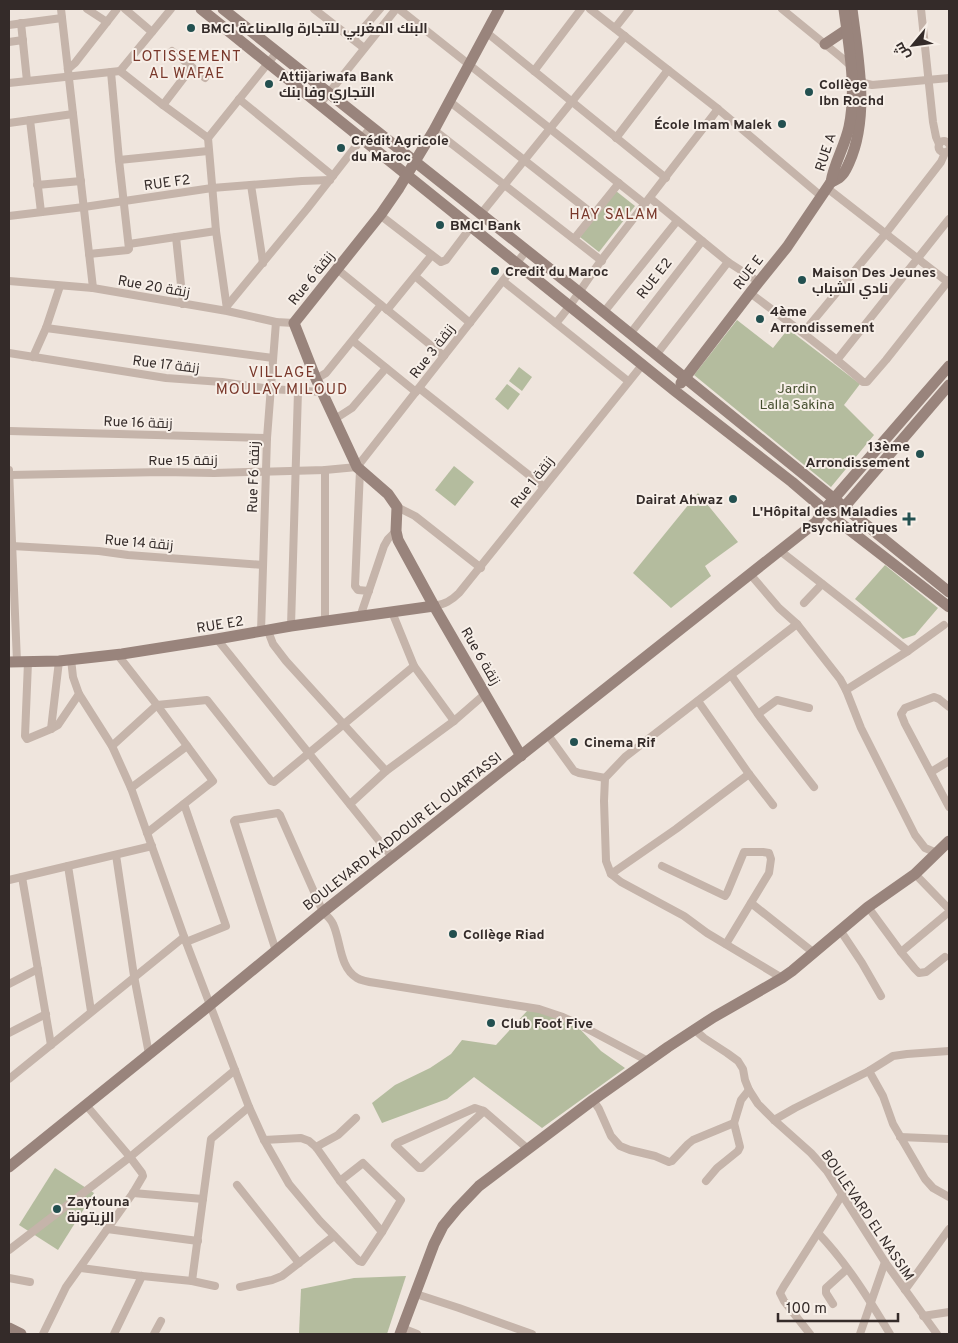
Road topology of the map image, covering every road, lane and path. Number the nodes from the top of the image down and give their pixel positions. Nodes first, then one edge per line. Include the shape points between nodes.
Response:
1 (62, 9) edge
2 (87, 9) edge
3 (117, 9) edge
4 (125, 9) edge
5 (171, 9) edge
6 (201, 9) edge
7 (314, 9) edge
8 (380, 9) edge
9 (398, 9) edge
10 (499, 9) edge
11 (581, 9) edge
12 (590, 9) edge
13 (630, 9) edge
14 (782, 9) edge
15 (844, 9) edge
16 (852, 9) edge
17 (921, 9) edge
18 (230, 11) edge
19 (62, 18) junction
20 (107, 22) junction
21 (21, 23) junction
22 (9, 25) edge
23 (222, 26) junction
24 (615, 28) junction
25 (846, 30) junction
26 (152, 32) junction
27 (486, 32) junction
28 (625, 36) junction
29 (354, 39) junction
30 (23, 40) junction
31 (9, 42) edge
32 (825, 44) junction
33 (364, 48) junction
34 (172, 50) dead end
35 (277, 52) junction
36 (268, 63) junction
37 (470, 63) junction
38 (851, 66) junction
39 (192, 67) junction
40 (120, 70) junction
41 (668, 70) junction
42 (534, 71) junction
43 (68, 72) junction
44 (111, 72) junction
45 (205, 78) dead end
46 (860, 78) junction
47 (949, 78) edge
48 (929, 80) junction
49 (28, 81) junction
50 (9, 83) edge
51 (328, 93) junction
52 (239, 100) junction
53 (449, 101) junction
54 (572, 102) junction
55 (320, 104) junction
56 (163, 105) junction
57 (718, 109) junction
58 (73, 114) junction
59 (30, 120) junction
60 (9, 123) edge
61 (371, 127) junction
62 (550, 128) junction
63 (434, 130) junction
64 (208, 138) junction
65 (363, 138) junction
66 (616, 138) junction
67 (948, 146) edge
68 (208, 151) junction
69 (119, 160) junction
70 (524, 160) junction
71 (414, 162) junction
72 (406, 174) junction
73 (331, 178) junction
74 (666, 178) junction
75 (81, 180) junction
76 (619, 183) junction
77 (38, 185) junction
78 (251, 185) junction
79 (505, 185) junction
80 (212, 188) junction
81 (827, 189) junction
82 (124, 200) junction
83 (648, 201) junction
84 (84, 207) junction
85 (41, 212) junction
86 (380, 215) junction
87 (480, 215) junction
88 (594, 215) junction
89 (9, 216) edge
90 (949, 219) edge
91 (677, 221) junction
92 (472, 226) junction
93 (216, 231) junction
94 (886, 233) junction
95 (176, 237) junction
96 (574, 239) junction
97 (702, 241) junction
98 (129, 244) junction
99 (526, 251) junction
100 (89, 254) junction
101 (431, 256) junction
102 (919, 258) junction
103 (602, 260) junction
104 (728, 262) junction
105 (263, 263) junction
106 (517, 263) junction
107 (337, 270) junction
108 (415, 276) junction
109 (9, 281) edge
110 (502, 281) junction
111 (949, 281) edge
112 (759, 282) junction
113 (60, 286) junction
114 (92, 288) junction
115 (579, 292) junction
116 (750, 293) junction
117 (183, 304) junction
118 (571, 306) junction
119 (227, 308) junction
120 (384, 308) junction
121 (604, 312) junction
122 (276, 322) junction
123 (294, 323) junction
124 (470, 323) junction
125 (556, 323) junction
126 (46, 328) junction
127 (803, 333) junction
128 (630, 334) junction
129 (353, 341) junction
130 (9, 353) edge
131 (656, 355) junction
132 (444, 356) junction
133 (33, 357) junction
134 (273, 358) junction
135 (837, 360) junction
136 (643, 364) junction
137 (949, 366) edge
138 (386, 368) junction
139 (316, 378) junction
140 (686, 378) junction
141 (628, 381) junction
142 (949, 385) edge
143 (270, 389) junction
144 (418, 390) junction
145 (675, 390) junction
146 (298, 391) junction
147 (322, 392) junction
148 (335, 419) junction
149 (9, 431) edge
150 (267, 438) junction
151 (886, 439) junction
152 (895, 449) junction
153 (359, 469) junction
154 (9, 470) edge
155 (325, 470) junction
156 (296, 471) junction
157 (265, 472) junction
158 (9, 476) edge
159 (544, 487) junction
160 (835, 498) junction
161 (397, 507) junction
162 (845, 507) junction
163 (824, 510) junction
164 (834, 518) junction
165 (816, 522) junction
166 (396, 531) junction
167 (12, 546) junction
168 (779, 550) junction
169 (11, 562) edge
170 (263, 565) junction
171 (481, 568) junction
172 (750, 574) junction
173 (822, 584) junction
174 (369, 590) junction
175 (949, 592) edge
176 (12, 594) edge
177 (804, 603) dead end
178 (434, 606) junction
179 (949, 607) edge
180 (392, 612) junction
181 (360, 617) junction
182 (325, 621) junction
183 (12, 623) edge
184 (797, 624) junction
185 (944, 625) dead end
186 (291, 626) junction
187 (265, 632) junction
188 (217, 640) junction
189 (908, 651) junction
190 (117, 654) junction
191 (65, 660) junction
192 (18, 662) edge
193 (414, 666) junction
194 (731, 675) junction
195 (846, 690) junction
196 (79, 694) junction
197 (485, 694) junction
198 (698, 701) junction
199 (157, 705) junction
200 (949, 707) edge
201 (809, 708) dead end
202 (758, 714) junction
203 (454, 721) junction
204 (343, 724) junction
205 (51, 729) junction
206 (548, 735) junction
207 (112, 746) junction
208 (187, 746) junction
209 (309, 753) junction
210 (520, 756) junction
211 (949, 761) edge
212 (386, 772) junction
213 (931, 772) junction
214 (749, 774) junction
215 (605, 778) junction
216 (814, 787) dead end
217 (131, 788) junction
218 (184, 804) junction
219 (350, 804) junction
220 (773, 805) dead end
221 (949, 807) edge
222 (147, 832) junction
223 (949, 841) edge
224 (152, 846) junction
225 (937, 853) junction
226 (116, 855) junction
227 (393, 858) junction
228 (68, 866) junction
229 (662, 866) dead end
230 (611, 874) junction
231 (915, 874) junction
232 (22, 877) junction
233 (9, 880) edge
234 (752, 903) junction
235 (868, 908) junction
236 (949, 910) edge
237 (323, 912) junction
238 (840, 930) junction
239 (185, 939) junction
240 (726, 944) junction
241 (276, 951) junction
242 (901, 952) junction
243 (814, 953) junction
244 (945, 957) dead end
245 (38, 969) junction
246 (134, 976) junction
247 (782, 978) junction
248 (9, 984) edge
249 (881, 996) dead end
250 (210, 1005) junction
251 (91, 1011) junction
252 (46, 1014) junction
253 (694, 1030) junction
254 (9, 1033) edge
255 (51, 1045) junction
256 (949, 1051) edge
257 (149, 1054) junction
258 (648, 1061) junction
259 (235, 1070) junction
260 (869, 1071) junction
261 (9, 1078) edge
262 (749, 1090) junction
263 (593, 1100) junction
264 (86, 1105) junction
265 (249, 1107) junction
266 (484, 1111) junction
267 (356, 1118) dead end
268 (774, 1120) junction
269 (734, 1123) junction
270 (900, 1137) junction
271 (948, 1139) dead end
272 (264, 1140) junction
273 (316, 1148) junction
274 (528, 1149) junction
275 (130, 1157) junction
276 (9, 1167) edge
277 (340, 1181) junction
278 (706, 1181) dead end
279 (237, 1185) dead end
280 (133, 1193) junction
281 (842, 1195) junction
282 (949, 1197) edge
283 (203, 1199) junction
284 (108, 1229) junction
285 (949, 1229) edge
286 (382, 1232) junction
287 (818, 1233) junction
288 (334, 1236) junction
289 (198, 1241) junction
290 (9, 1250) edge
291 (885, 1262) junction
292 (300, 1263) junction
293 (81, 1268) junction
294 (847, 1269) junction
295 (142, 1276) junction
296 (9, 1278) edge
297 (192, 1281) junction
298 (30, 1282) dead end
299 (215, 1286) dead end
300 (240, 1287) dead end
301 (905, 1290) junction
302 (416, 1294) junction
303 (872, 1303) junction
304 (833, 1304) dead end
305 (949, 1312) edge
306 (923, 1316) junction
307 (161, 1321) dead end
308 (9, 1328) edge
309 (401, 1331) edge
310 (21, 1334) edge
311 (43, 1334) edge
312 (114, 1334) edge
313 (154, 1334) edge
314 (417, 1334) edge
315 (532, 1334) edge
316 (810, 1334) edge
317 (860, 1334) edge
318 (890, 1334) edge
319 (937, 1334) edge

1 - 19 street
2 - 20 street
3 - 20 street
4 - 26 street
5 - 26 street
6 - 23 main road
7 - 29 street
8 - 29 street
9 - 33 street
9 - 37 street
10 - 27 main road, Rue 6 زنقة
11 - 42 street
12 - 24 street
13 - 24 street
14 - 32 street
15 - 25 main road, RUE A
16 - 46 main road, RUE A
17 - 48 street
18 - 23 street
18 - 35 main road
19 - 21 street
19 - 43 street
20 - 43 street
21 - 22 street
21 - 30 street
23 - 36 main road
24 - 28 street
25 - 32 main road
25 - 38 main road, RUE A
26 - 40 street
27 - 37 main road, Rue 6 زنقة
27 - 42 street
28 - 41 street
28 - 54 street
29 - 33 street
30 - 31 street
30 - 49 street
32 - 38 street
33 - 51 street
34 - 39 street
35 - 36 street
35 - 51 main road
36 - 52 street
36 - 55 main road
37 - 53 main road, Rue 6 زنقة
37 - 62 street
38 - 46 street
38 - 81 main road, RUE A via 851,116
39 - 45 street
39 - 56 street
40 - 44 street
40 - 56 street
41 - 57 street
41 - 66 street
42 - 54 street
43 - 44 street
43 - 49 street
43 - 58 street
44 - 69 street
46 - 48 street via 872,85
46 - 81 main road, RUE A via 859,124 853,153 840,178
47 - 48 street
48 - 67 street via 936,137 939,144 943,141
49 - 50 street
51 - 55 street
51 - 61 main road
52 - 64 street
52 - 73 street
53 - 63 main road, Rue 6 زنقة
53 - 70 street
54 - 62 street
54 - 66 street
55 - 65 main road
56 - 64 street
57 - 74 street
57 - 81 street
58 - 59 street
58 - 75 street
59 - 60 street
59 - 77 street
61 - 65 street
61 - 71 main road
62 - 70 street
62 - 76 street
63 - 71 main road, Rue 6 زنقة
63 - 79 street
64 - 68 street
65 - 72 main road
65 - 73 street
66 - 74 street
67 - 94 street via 941,162
68 - 69 street
68 - 80 street
69 - 82 street
70 - 79 street
70 - 88 street
71 - 72 main road, Rue 6 زنقة
71 - 87 main road
72 - 86 main road, Rue 6 زنقة
72 - 92 main road
73 - 78 street, RUE F2
73 - 105 street
74 - 83 street
75 - 77 street
75 - 84 street
76 - 83 street
76 - 88 street
77 - 85 street
78 - 80 street, RUE F2
78 - 105 street
79 - 87 street
79 - 96 street
80 - 82 street, RUE F2
80 - 93 street
81 - 94 street
81 - 112 main road, RUE E
82 - 84 street, RUE F2
82 - 98 street
83 - 91 street
83 - 103 street
84 - 85 street, RUE F2
84 - 100 street
85 - 89 street, RUE F2
86 - 101 street
86 - 107 main road, Rue 6 زنقة
87 - 99 main road
88 - 96 street
90 - 102 street
91 - 97 street
91 - 121 street
92 - 101 street via 444,262
92 - 106 main road
93 - 95 street
93 - 119 street
94 - 102 street
94 - 127 street
95 - 98 street
95 - 117 street
96 - 103 street
97 - 104 street
97 - 128 street, RUE E2
98 - 100 street via 128,250
99 - 106 street, Rue 3 زنقة
99 - 115 main road
100 - 114 street
101 - 108 street
102 - 111 street
102 - 135 street
103 - 115 street
104 - 112 street
104 - 131 street
105 - 119 street
106 - 110 street, Rue 3 زنقة
106 - 118 main road
107 - 120 street
107 - 123 main road, Rue 6 زنقة
108 - 120 street
108 - 124 street
109 - 113 street, Rue 20 زنقة
110 - 124 street, Rue 3 زنقة
110 - 125 street
111 - 135 street via 869,381 863,382
112 - 116 main road, RUE E
113 - 114 street, Rue 20 زنقة
113 - 126 street
114 - 117 street, Rue 20 زنقة
115 - 118 street
115 - 121 main road
116 - 127 street
116 - 140 main road, RUE E
117 - 119 street, Rue 20 زنقة
118 - 125 street
118 - 136 main road
119 - 122 street, Rue 20 زنقة
120 - 129 street
120 - 132 street
121 - 128 main road
122 - 123 street, Rue 20 زنقة
122 - 134 street, Rue F6 زنقة
123 - 139 main road, Rue 6 زنقة
124 - 132 street, Rue 3 زنقة
125 - 141 street
126 - 133 street
126 - 134 street
127 - 135 street
128 - 131 main road
129 - 138 street
129 - 139 street via 326,373
130 - 133 street, Rue 17 زنقة
131 - 140 main road
132 - 144 street, Rue 3 زنقة
133 - 143 street, Rue 17 زنقة via 166,378
134 - 143 street, Rue F6 زنقة
136 - 141 street, Rue 1 زنقة
136 - 145 main road
137 - 151 main road
138 - 144 street
138 - 148 street via 352,408
139 - 147 main road, Rue 6 زنقة
140 - 145 main road, RUE E
140 - 160 main road
141 - 159 street, Rue 1 زنقة
142 - 152 main road
143 - 146 street, Rue 17 زنقة
143 - 150 street, Rue F6 زنقة
144 - 153 street, Rue 3 زنقة
144 - 159 street
145 - 163 main road
146 - 147 street, Rue 17 زنقة
146 - 156 street
147 - 148 main road, Rue 6 زنقة
148 - 153 main road, Rue 6 زنقة
149 - 150 street, Rue 16 زنقة
150 - 157 street, Rue F6 زنقة
151 - 152 main road
151 - 160 main road
152 - 162 main road
153 - 155 street, Rue 15 زنقة
153 - 161 main road, Rue 6 زنقة via 388,494
153 - 174 street via 355,586 358,590
154 - 158 street
155 - 156 street, Rue 15 زنقة
155 - 182 street
156 - 157 street, Rue 15 زنقة
156 - 186 street
157 - 158 street, Rue 15 زنقة
157 - 170 street, Rue F6 زنقة
158 - 167 street
159 - 171 street, Rue 1 زنقة
160 - 162 main road
160 - 163 main road
161 - 166 main road, Rue 6 زنقة
161 - 171 street via 415,516
162 - 164 main road
162 - 175 main road
163 - 164 main road
163 - 165 main road
164 - 165 main road
164 - 179 main road
165 - 168 main road, BOULEVARD KADDOUR EL OUARTASSI
166 - 174 street via 384,546
166 - 178 main road, Rue 6 زنقة
167 - 169 street
167 - 170 street, Rue 14 زنقة
168 - 172 main road, BOULEVARD KADDOUR EL OUARTASSI
168 - 173 street
169 - 176 street
170 - 187 street, Rue F6 زنقة
171 - 178 street, Rue 1 زنقة via 452,600
172 - 184 street
172 - 206 main road, BOULEVARD KADDOUR EL OUARTASSI
173 - 177 street
173 - 189 street
174 - 181 street
176 - 183 street
178 - 180 main road, RUE E2
178 - 197 main road, Rue 6 زنقة
180 - 181 main road, RUE E2
180 - 193 street
181 - 182 main road, RUE E2
182 - 186 main road, RUE E2
183 - 192 street
184 - 194 street
184 - 195 street
185 - 189 street
186 - 187 main road, RUE E2
187 - 188 main road, RUE E2
187 - 204 street via 282,656
188 - 190 main road, RUE E2
188 - 209 street
189 - 195 street
190 - 191 main road, RUE E2
190 - 199 street
191 - 192 main road, RUE E2
191 - 196 street
191 - 205 street
192 - 205 street via 25,736 27,739
193 - 203 street
193 - 204 street
194 - 198 street
194 - 202 street
195 - 225 street via 915,835 925,848
196 - 205 street via 60,723
196 - 207 street
197 - 203 street
197 - 210 main road, Rue 6 زنقة
198 - 214 street
198 - 215 street via 626,757
199 - 207 street
199 - 208 street
199 - 209 street via 208,700 272,782
200 - 213 street via 934,697 902,711 902,718
201 - 202 street via 777,700
202 - 216 street
203 - 212 street
204 - 209 street
204 - 212 street
206 - 210 main road, BOULEVARD KADDOUR EL OUARTASSI
206 - 215 street via 574,771
207 - 217 street
208 - 217 street
208 - 218 street via 213,782
209 - 219 street
210 - 227 main road, BOULEVARD KADDOUR EL OUARTASSI
211 - 213 street
212 - 219 street
213 - 221 street
214 - 220 street
214 - 230 street
215 - 230 street via 606,861
217 - 222 street
218 - 222 street
218 - 239 street via 226,926
219 - 227 street
222 - 224 street
223 - 225 main road
224 - 226 street
224 - 239 street
225 - 231 main road
226 - 228 street
226 - 246 street
227 - 237 main road, BOULEVARD KADDOUR EL OUARTASSI
228 - 232 street
228 - 251 street
229 - 234 street via 725,896 744,852 767,852 771,855 769,873
230 - 240 street
231 - 235 main road
231 - 236 street
232 - 233 street
232 - 245 street
234 - 240 street
234 - 243 street
235 - 238 main road
235 - 242 street
236 - 242 street
237 - 241 main road, BOULEVARD KADDOUR EL OUARTASSI
237 - 241 street via 279,813 234,820
237 - 258 street via 333,923 347,967 361,980 539,1010 576,1023
238 - 243 main road
238 - 249 street
239 - 246 street
239 - 250 street
240 - 247 street
241 - 250 main road, BOULEVARD KADDOUR EL OUARTASSI
242 - 244 street via 919,973 926,972
243 - 247 main road
245 - 248 street
245 - 252 street
246 - 251 street
246 - 257 street
247 - 253 main road
250 - 257 main road, BOULEVARD KADDOUR EL OUARTASSI
250 - 259 street
251 - 255 street
252 - 254 street
252 - 255 street
253 - 258 main road
253 - 262 street, BOULEVARD EL NASSIM via 742,1065
255 - 261 street
256 - 260 street via 897,1055
257 - 264 main road, BOULEVARD KADDOUR EL OUARTASSI
258 - 263 main road
259 - 265 street
259 - 275 street
260 - 268 street
260 - 270 street
262 - 268 street, BOULEVARD EL NASSIM
262 - 269 street via 741,1100
263 - 269 street via 611,1136 620,1146 668,1162 672,1162 693,1140
263 - 274 main road
264 - 275 street
264 - 276 main road, BOULEVARD KADDOUR EL OUARTASSI
265 - 272 street
265 - 283 street via 211,1139
266 - 266 street via 422,1168 395,1145 472,1108
266 - 274 street
267 - 273 street via 338,1135
268 - 281 street, BOULEVARD EL NASSIM via 811,1153
269 - 278 street via 740,1146 738,1151
270 - 271 street
270 - 282 street via 930,1186
272 - 273 street via 301,1138
272 - 288 street via 289,1184
273 - 277 street
274 - 302 main road via 479,1186 443,1226
275 - 280 street via 142,1174
275 - 290 street
277 - 286 street
277 - 286 street via 363,1163 401,1199
279 - 292 street
280 - 283 street
280 - 284 street
281 - 287 street
281 - 291 street, BOULEVARD EL NASSIM
283 - 289 street
284 - 289 street
284 - 293 street
285 - 301 street
286 - 288 street via 361,1262
287 - 294 street
287 - 316 street via 780,1293
288 - 292 street
289 - 297 street
291 - 301 street, BOULEVARD EL NASSIM
291 - 303 street
292 - 300 street via 272,1280
293 - 295 street
293 - 311 street via 66,1287
294 - 303 street
294 - 304 street via 826,1288
295 - 297 street
295 - 312 street
296 - 298 street
297 - 299 street
301 - 306 street, BOULEVARD EL NASSIM
302 - 309 main road
302 - 315 street
303 - 317 street
303 - 318 street
305 - 306 street
306 - 319 street, BOULEVARD EL NASSIM
307 - 313 street
308 - 310 main road
309 - 314 street

